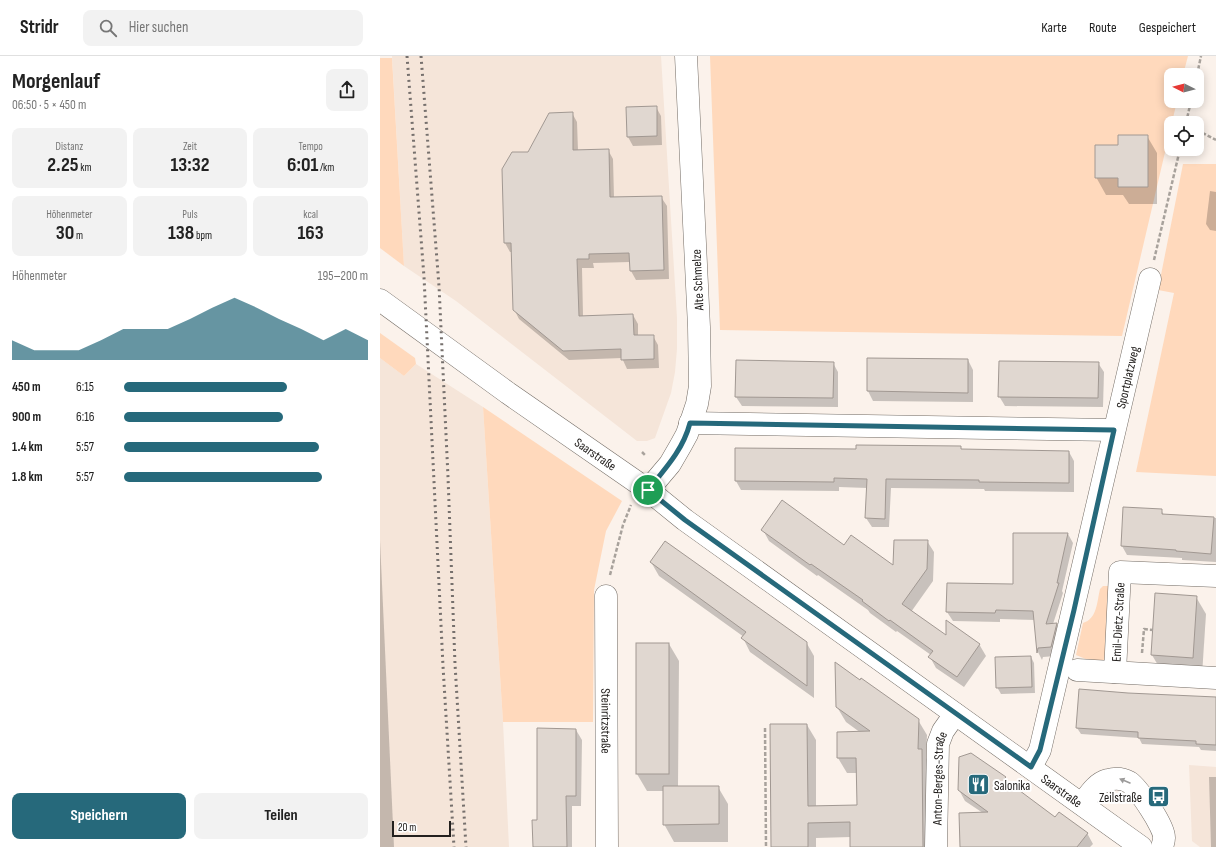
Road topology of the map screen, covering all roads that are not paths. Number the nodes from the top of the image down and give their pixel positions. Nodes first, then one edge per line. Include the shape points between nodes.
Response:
1 (686, 56) edge
2 (1150, 279) road end
3 (380, 300) edge
4 (690, 423) junction
5 (1114, 430) junction
6 (648, 490) junction
7 (1216, 576) edge
8 (606, 596) road end
9 (1077, 670) dead end
10 (1115, 672) junction
11 (1216, 678) edge
12 (955, 714) junction
13 (1031, 767) junction
14 (1082, 804) junction
15 (607, 847) edge
16 (936, 847) edge
17 (1141, 847) edge
18 (1162, 847) edge

1 - 4 street, Alte Schmelze via 700,358 700,386
2 - 5 street, Sportplatzweg
3 - 6 street, Saarstraße
4 - 5 street
4 - 6 street, Alte Schmelze via 687,434 670,464
5 - 13 street, Sportplatzweg via 1040,750
6 - 12 street, Saarstraße via 685,520
7 - 10 street, Emil-Dietz-Straße via 1120,572
8 - 15 street, Steinritzstraße
9 - 10 street
10 - 11 street
12 - 13 street, Saarstraße
12 - 16 street, Anton-Berges-Straße via 938,744
13 - 14 street, Saarstraße
14 - 17 street, Saarstraße
18 -> 14 street via 1164,837 1156,817 1137,788 1128,782 1120,778 1107,780 1099,784

